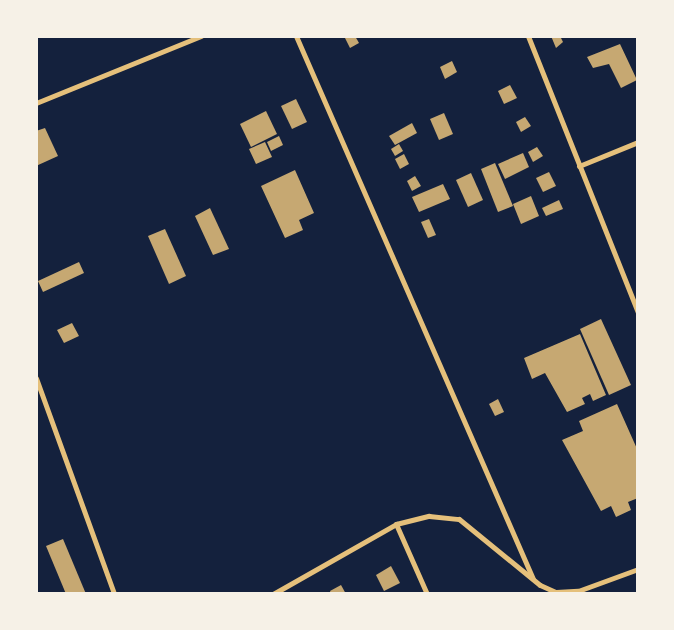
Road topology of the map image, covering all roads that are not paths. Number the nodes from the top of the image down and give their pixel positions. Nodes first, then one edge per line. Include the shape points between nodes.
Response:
1 (200, 36) edge
2 (296, 36) edge
3 (528, 36) edge
4 (36, 103) edge
5 (638, 142) edge
6 (579, 166) junction
7 (638, 312) edge
8 (36, 378) edge
9 (396, 524) junction
10 (638, 569) edge
11 (533, 579) junction
12 (114, 594) edge
13 (273, 594) edge
14 (427, 594) edge

1 - 4 street
2 - 11 street
3 - 6 street
5 - 6 street
6 - 7 street
8 - 12 street
9 - 11 street via 430,516 459,519
9 - 13 street
9 - 14 street
10 - 11 street via 567,593 547,589

